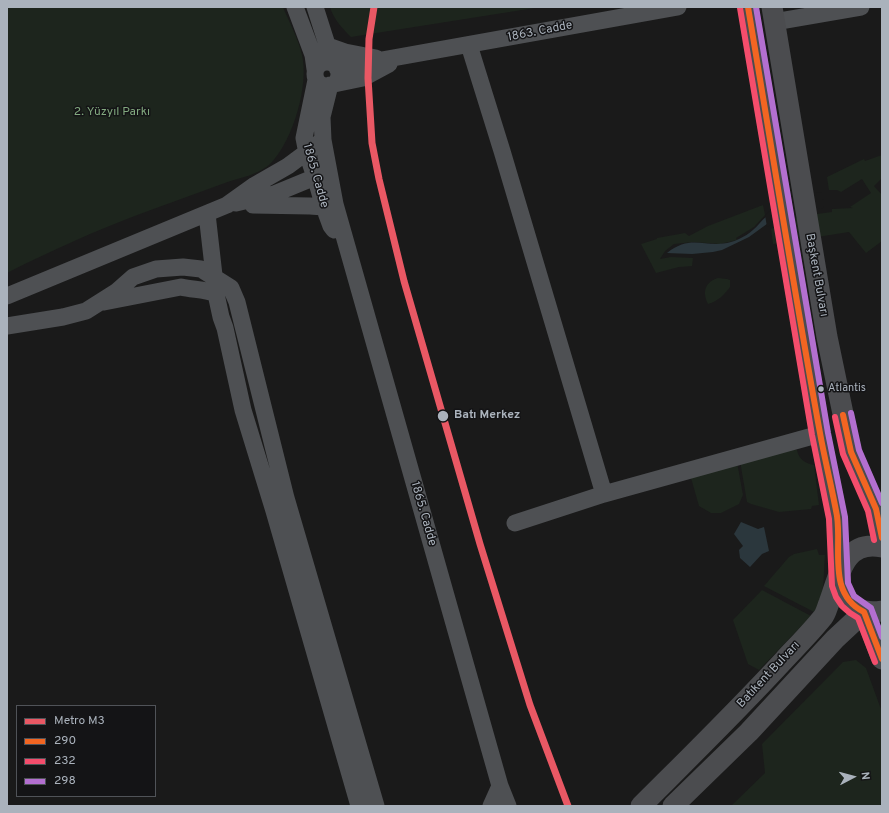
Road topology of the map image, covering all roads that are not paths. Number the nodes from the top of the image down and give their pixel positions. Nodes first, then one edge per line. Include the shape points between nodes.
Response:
1 (295, 7) edge
2 (314, 7) edge
3 (678, 7) edge
4 (748, 7) edge
5 (861, 7) edge
6 (773, 14) edge
7 (469, 45) junction
8 (328, 46) junction
9 (402, 57) junction
10 (328, 75) junction
11 (323, 140) junction
12 (307, 153) junction
13 (322, 174) junction
14 (226, 205) junction
15 (324, 207) junction
16 (207, 214) junction
17 (345, 242) junction
18 (214, 277) junction
19 (216, 294) junction
20 (7, 296) edge
21 (101, 302) junction
22 (7, 326) edge
23 (820, 434) junction
24 (604, 494) junction
25 (515, 523) dead end
26 (882, 538) edge
27 (882, 546) edge
28 (839, 574) junction
29 (873, 612) edge
30 (882, 659) edge
31 (500, 786) junction
32 (359, 806) edge
33 (376, 806) edge
34 (491, 806) edge
35 (502, 806) edge
36 (508, 806) edge
37 (641, 806) edge
38 (673, 806) edge

1 - 10 street via 313,56
2 - 8 street
3 - 7 street, 1863. Cadde
4 - 23 main road, Başkent Bulvarı
5 - 6 street
6 - 26 main road, Başkent Bulvarı via 827,337 851,452 876,509
7 - 9 street, 1863. Cadde
7 - 24 street
8 - 9 street via 376,58
8 - 10 street
9 - 10 street via 363,78
10 - 11 street, 1865. Cadde via 322,117
10 - 12 street, 1865. Cadde via 304,138
11 - 12 street
11 - 13 street, 1865. Cadde
12 - 13 street, 1865. Cadde
12 - 14 street
13 - 14 street via 274,194
13 - 15 street, 1865. Cadde
13 - 17 street, 1865. Cadde via 335,204
14 - 15 street
14 - 16 street
15 - 17 street, 1865. Cadde via 331,226
16 - 18 street
16 - 20 street
17 - 31 street, 1865. Cadde
18 - 19 street
18 - 21 street via 195,268 156,269 133,277
18 - 33 street via 231,288 237,302 286,498
19 - 21 street via 181,287
19 - 32 street via 243,410
21 - 22 street via 86,311 63,317
23 - 24 street
23 - 28 main road, Başkent Bulvarı via 837,518
24 - 25 street
27 - 28 main road, Batıkent Bulvarı via 864,546 855,550 842,565
28 - 29 main road via 842,593 851,605
28 - 37 main road, Batıkent Bulvarı via 824,616 764,683
29 - 30 main road
29 - 38 main road, Batıkent Bulvarı via 835,639 749,732
31 - 34 street
31 - 35 street, 1865. Cadde
31 - 36 street, 1865. Cadde

